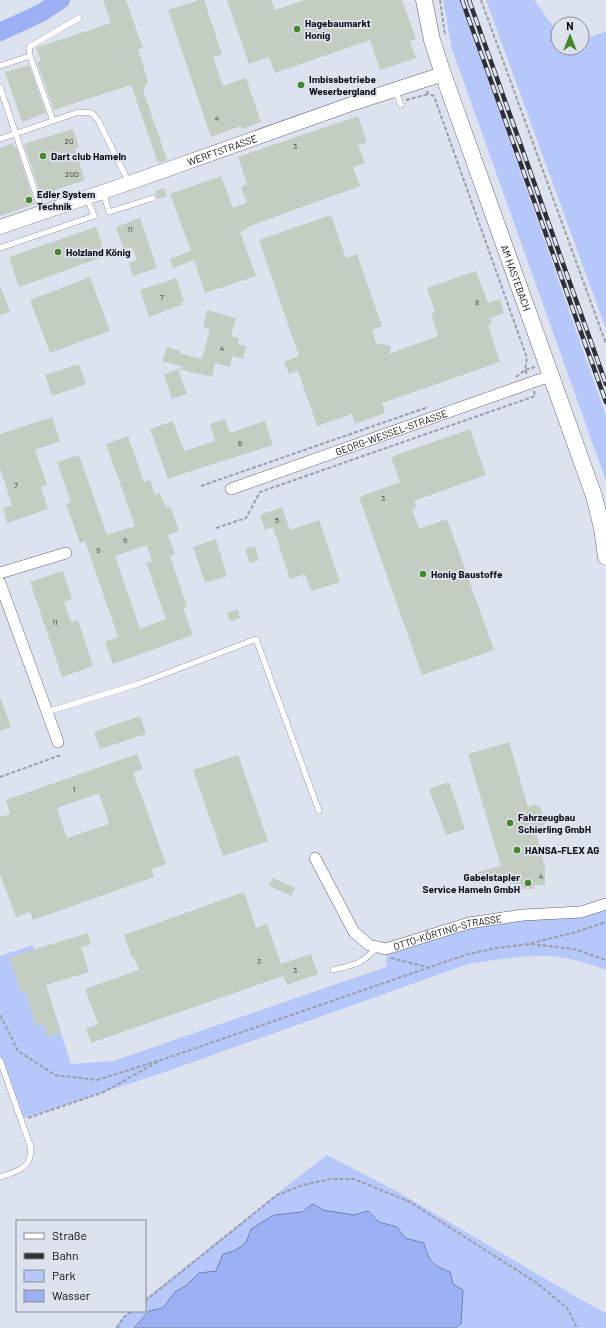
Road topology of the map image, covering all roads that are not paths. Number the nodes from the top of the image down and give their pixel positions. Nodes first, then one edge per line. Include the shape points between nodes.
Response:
1 (424, 0) edge
2 (79, 18) dead end
3 (30, 56) junction
4 (0, 66) edge
5 (443, 74) junction
6 (0, 87) edge
7 (395, 90) junction
8 (401, 105) dead end
9 (53, 121) junction
10 (16, 134) junction
11 (0, 139) edge
12 (129, 183) junction
13 (103, 192) junction
14 (87, 197) junction
15 (154, 198) dead end
16 (42, 212) junction
17 (0, 227) edge
18 (0, 248) edge
19 (550, 376) junction
20 (231, 489) dead end
21 (66, 553) dead end
22 (606, 557) edge
23 (0, 573) edge
24 (0, 583) edge
25 (47, 712) junction
26 (58, 742) dead end
27 (319, 811) dead end
28 (315, 858) dead end
29 (606, 904) edge
30 (378, 947) junction
31 (333, 970) dead end
32 (0, 1060) edge
33 (0, 1178) edge

1 - 5 main road, AM HASTEBACH via 432,40
2 - 3 lane via 29,47
3 - 4 lane
3 - 9 lane
5 - 7 street, WERFTSTRASSE
5 - 19 main road, AM HASTEBACH
6 - 10 lane
7 - 8 lane
7 - 12 street, WERFTSTRASSE
9 - 10 lane
9 - 12 lane via 79,112 92,113 98,120
10 - 11 lane
10 - 16 lane
12 - 13 street, WERFTSTRASSE
13 - 14 street, WERFTSTRASSE
13 - 15 lane via 109,212
14 - 16 street, WERFTSTRASSE
14 - 18 lane via 94,216
16 - 17 street, WERFTSTRASSE
19 - 20 street, GEORG-WESSEL-STRASSE
19 - 22 main road, AM HASTEBACH via 594,496
21 - 23 street
24 - 25 street
25 - 26 street
25 - 27 lane via 141,683 256,639
28 - 30 street via 354,932 369,945
29 - 30 street, OTTO-KÖRTING-STRASSE via 581,912 523,915 469,923 386,949
30 - 31 lane via 368,958 355,965
32 - 33 lane via 31,1148 31,1157 27,1165

